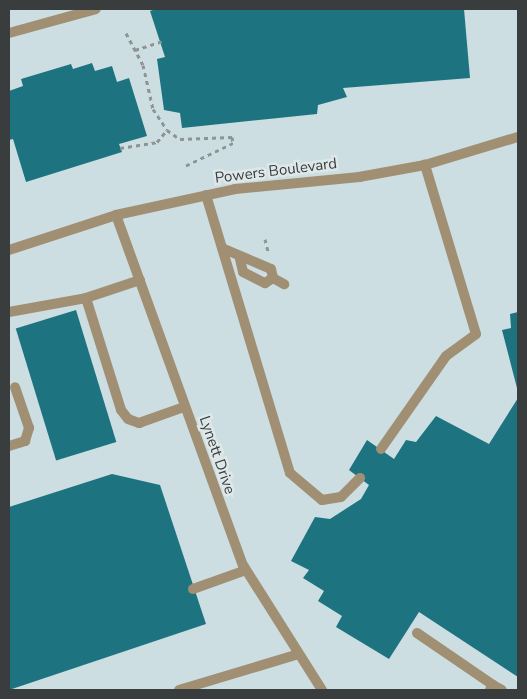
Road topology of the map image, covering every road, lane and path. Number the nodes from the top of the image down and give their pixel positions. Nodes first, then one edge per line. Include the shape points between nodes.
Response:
1 (96, 9) edge
2 (126, 32) dead end
3 (9, 33) edge
4 (162, 41) dead end
5 (135, 50) junction
6 (167, 130) junction
7 (518, 137) edge
8 (120, 148) dead end
9 (424, 165) junction
10 (183, 167) dead end
11 (206, 195) junction
12 (116, 214) junction
13 (222, 248) junction
14 (9, 250) edge
15 (240, 260) junction
16 (273, 278) junction
17 (140, 280) junction
18 (284, 284) dead end
19 (86, 298) junction
20 (9, 312) edge
21 (12, 384) edge
22 (184, 407) junction
23 (9, 446) edge
24 (380, 449) dead end
25 (360, 478) dead end
26 (246, 570) junction
27 (193, 589) dead end
28 (417, 633) dead end
29 (298, 654) junction
30 (495, 689) edge
31 (179, 690) edge
32 (322, 690) edge

1 - 3 street
2 - 5 path
4 - 5 path
5 - 6 path via 148,80 153,109
6 - 8 path via 157,142
6 - 10 path via 180,139 232,137 233,144
7 - 9 street, Powers Boulevard
9 - 11 street, Powers Boulevard
9 - 24 street via 476,334 446,356
11 - 12 street, Powers Boulevard
11 - 13 street
12 - 14 street, Powers Boulevard
12 - 17 street, Lynett Drive
13 - 15 street
13 - 25 street via 290,473 322,500 341,497
15 - 16 street via 251,258 266,266
15 - 16 street via 243,272 265,283
16 - 18 street
17 - 19 street
17 - 22 street, Lynett Drive
19 - 20 street
19 - 22 street via 121,410 128,419 139,423
21 - 23 street via 29,428 25,441
22 - 26 street, Lynett Drive
26 - 27 street
26 - 29 street, Lynett Drive
28 - 30 street
29 - 31 street
29 - 32 street, Lynett Drive

